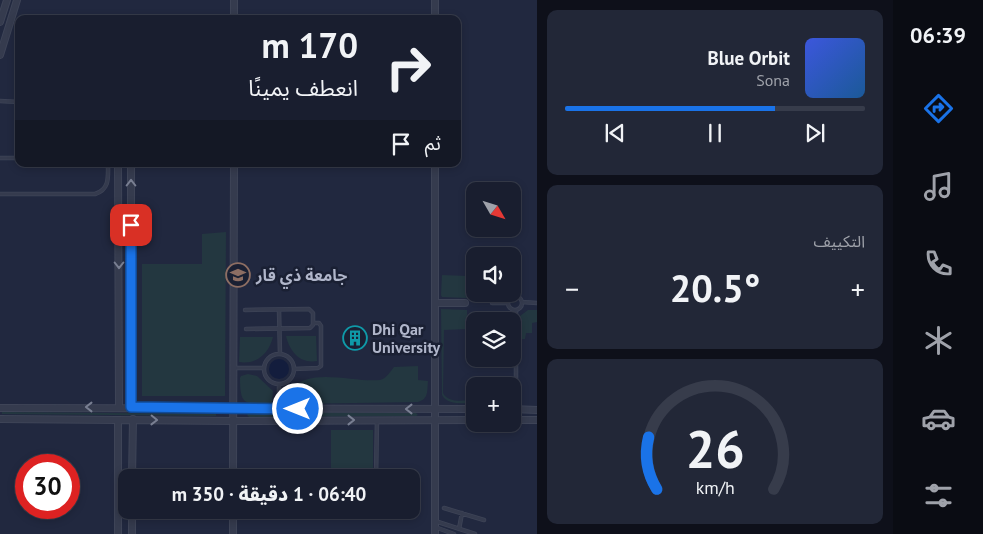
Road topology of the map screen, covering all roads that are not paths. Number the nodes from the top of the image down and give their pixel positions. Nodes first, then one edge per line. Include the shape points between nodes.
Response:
1 (7, 0) edge
2 (17, 0) edge
3 (234, 0) edge
4 (435, 0) edge
5 (234, 15) edge
6 (435, 15) edge
7 (0, 22) edge
8 (0, 55) edge
9 (0, 101) edge
10 (15, 102) edge
11 (0, 158) edge
12 (15, 158) edge
13 (108, 167) edge
14 (118, 167) edge
15 (131, 167) edge
16 (234, 167) edge
17 (435, 167) edge
18 (0, 194) edge
19 (131, 225) junction
20 (118, 226) junction
21 (131, 287) junction
22 (119, 288) junction
23 (522, 302) junction
24 (435, 303) junction
25 (465, 303) dead end
26 (492, 303) dead end
27 (508, 303) junction
28 (537, 303) edge
29 (245, 310) dead end
30 (279, 310) junction
31 (516, 310) junction
32 (313, 323) junction
33 (246, 328) dead end
34 (279, 328) junction
35 (280, 354) junction
36 (234, 368) junction
37 (264, 368) junction
38 (294, 369) junction
39 (515, 377) edge
40 (279, 384) junction
41 (119, 407) junction
42 (131, 407) junction
43 (233, 407) junction
44 (0, 408) edge
45 (435, 408) junction
46 (279, 409) junction
47 (466, 409) edge
48 (521, 410) edge
49 (537, 410) edge
50 (0, 418) edge
51 (133, 419) junction
52 (118, 420) junction
53 (378, 420) junction
54 (435, 420) junction
55 (466, 420) edge
56 (521, 420) edge
57 (537, 420) edge
58 (233, 421) junction
59 (132, 469) edge
60 (233, 469) edge
61 (376, 469) edge
62 (444, 508) dead end
63 (462, 513) junction
64 (132, 519) edge
65 (233, 519) edge
66 (484, 520) dead end
67 (435, 527) edge
68 (459, 529) junction
69 (118, 534) edge
70 (132, 534) edge
71 (233, 534) edge
72 (454, 534) edge
73 (475, 534) edge

1 - 7 street
2 - 8 street
3 - 5 street
4 - 6 street
9 - 10 lane
11 - 12 lane
13 - 18 lane via 106,186 95,194
14 - 20 street
19 -> 15 street
16 - 36 street
17 - 24 street
19 - 20 street
19 - 21 street
20 -> 22 street
21 - 22 street
21 - 42 street
22 - 41 street
23 - 27 lane via 515,296
23 - 28 lane
23 - 31 lane
24 - 25 street
24 - 45 street
26 - 27 lane
27 - 31 lane
29 - 30 lane
30 - 32 lane via 310,309
30 - 34 lane
31 - 39 lane
32 - 34 lane via 310,328
32 - 38 lane via 321,326 321,366
33 - 34 lane
34 - 35 lane
35 - 37 lane via 271,356
35 - 38 lane via 292,360
36 - 37 lane
36 - 43 street
37 - 40 lane via 270,381
38 - 40 lane via 291,378
40 - 46 lane
41 - 42 street
41 -> 44 street
42 - 43 street
43 - 46 street
43 - 58 street
45 -> 46 street
45 - 47 street
45 - 54 street
48 - 49 street
50 - 52 street
51 - 52 street
51 -> 58 street
51 - 59 street
52 - 69 street
53 - 54 street
58 -> 53 street
53 - 61 lane
54 - 55 street
54 - 67 street
56 - 57 street
58 - 60 street
62 - 63 lane
63 - 66 lane
63 - 68 lane
64 - 70 street
65 - 71 street
67 - 68 lane
67 - 72 lane
68 - 73 lane

